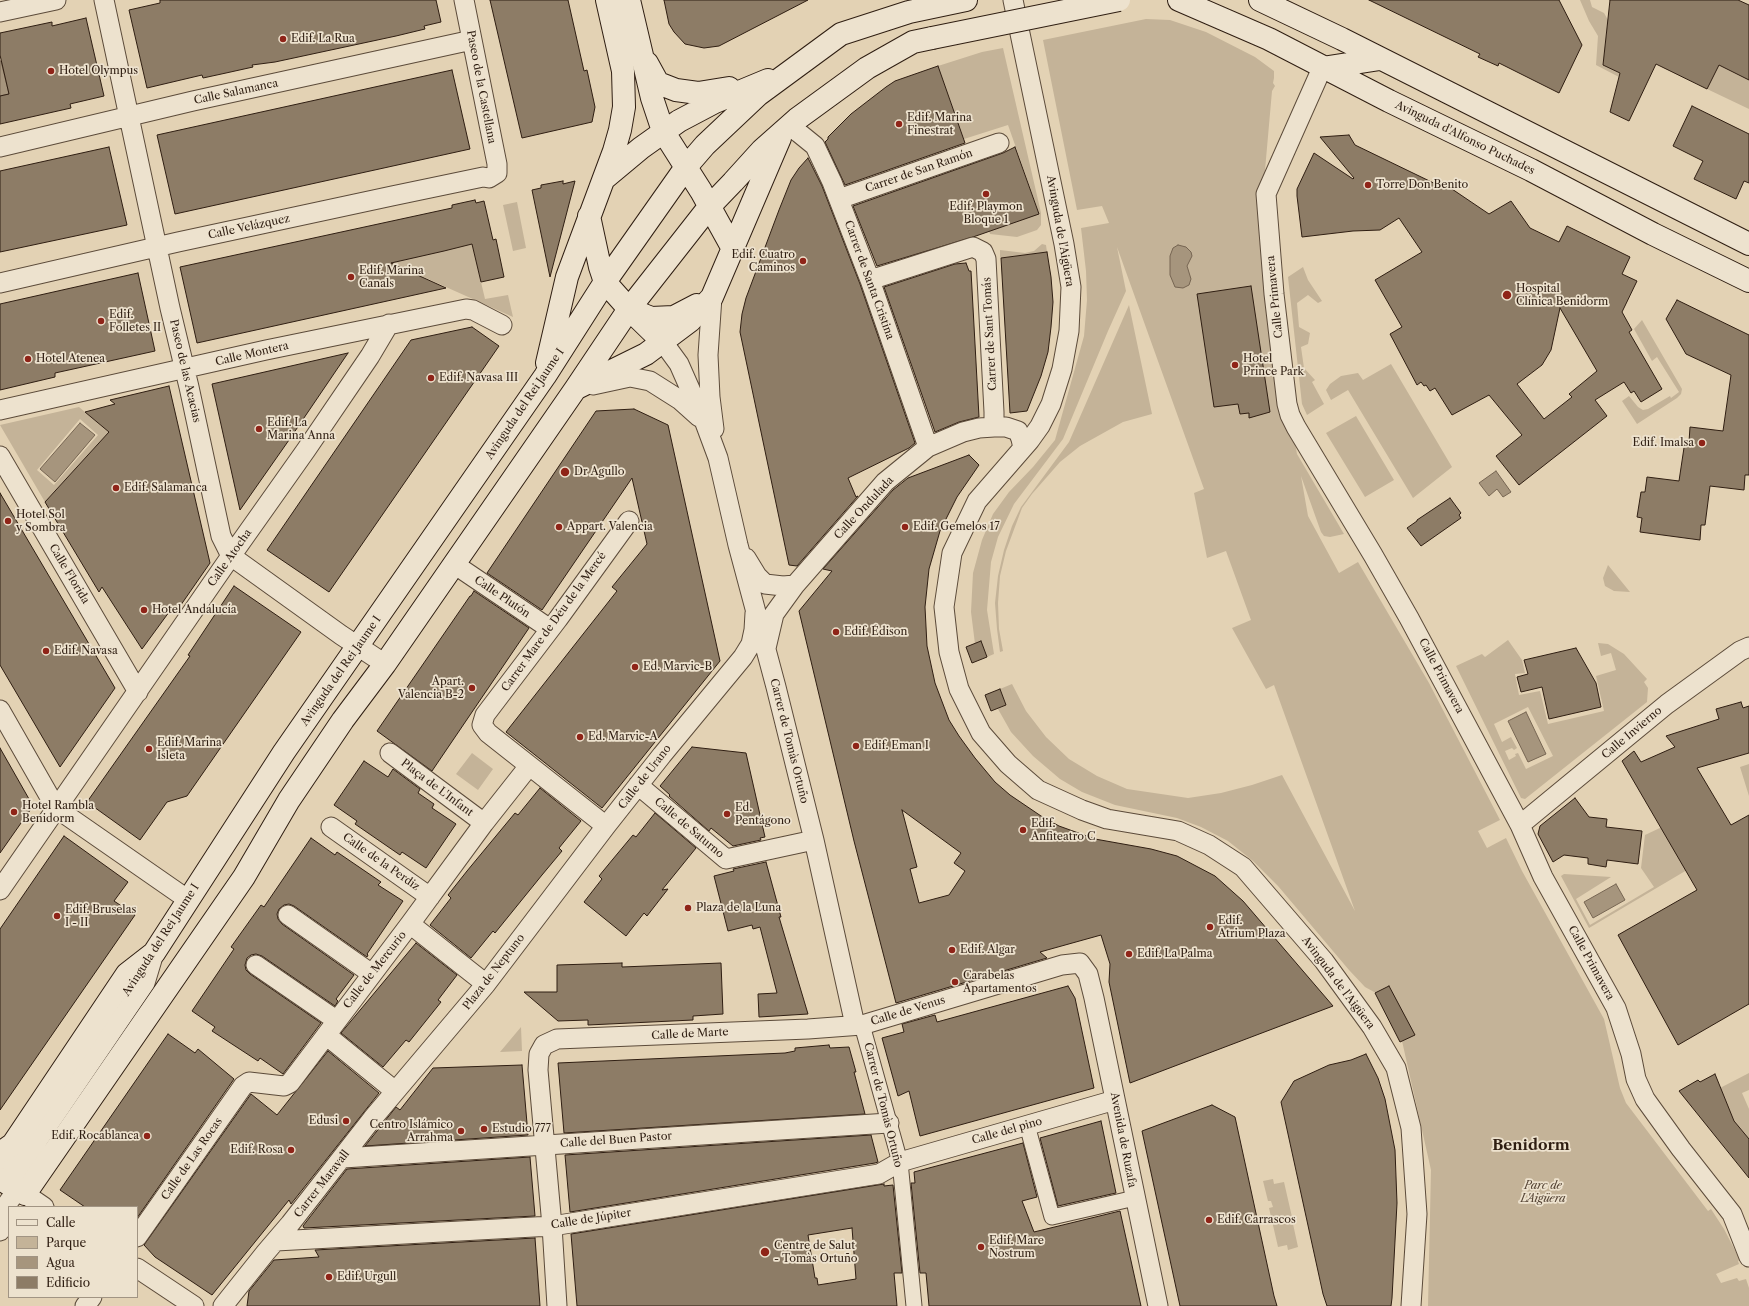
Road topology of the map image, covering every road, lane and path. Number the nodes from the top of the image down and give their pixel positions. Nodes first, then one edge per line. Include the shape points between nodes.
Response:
1 (56, 0) edge
2 (104, 0) edge
3 (464, 0) edge
4 (607, 0) edge
5 (629, 0) edge
6 (966, 0) edge
7 (1013, 0) edge
8 (1119, 0) edge
9 (1179, 0) edge
10 (1260, 0) edge
11 (0, 12) edge
12 (472, 40) junction
13 (641, 54) junction
14 (1380, 59) junction
15 (1322, 68) junction
16 (789, 71) junction
17 (758, 83) junction
18 (129, 117) junction
19 (786, 129) junction
20 (663, 131) junction
21 (999, 143) dead end
22 (0, 147) edge
23 (686, 167) junction
24 (497, 173) joint
25 (604, 178) junction
26 (839, 199) junction
27 (709, 207) junction
28 (589, 215) junction
29 (1749, 244) edge
30 (157, 248) junction
31 (733, 249) junction
32 (870, 280) junction
33 (1749, 280) edge
34 (605, 282) junction
35 (0, 283) edge
36 (712, 297) junction
37 (629, 309) junction
38 (389, 324) junction
39 (502, 325) dead end
40 (663, 342) junction
41 (184, 369) junction
42 (545, 376) junction
43 (576, 388) junction
44 (0, 410) edge
45 (705, 423) junction
46 (994, 427) junction
47 (928, 447) junction
48 (1023, 448) junction
49 (0, 456) edge
50 (718, 458) junction
51 (629, 520) dead end
52 (738, 545) junction
53 (231, 556) junction
54 (454, 564) junction
55 (795, 585) junction
56 (755, 613) junction
57 (550, 629) junction
58 (358, 646) junction
59 (1749, 647) edge
60 (766, 649) junction
61 (385, 664) junction
62 (727, 675) junction
63 (776, 687) junction
64 (138, 692) junction
65 (0, 710) edge
66 (390, 753) dead end
67 (529, 766) junction
68 (638, 785) junction
69 (56, 808) junction
70 (484, 823) junction
71 (1520, 825) junction
72 (606, 826) junction
73 (331, 827) dead end
74 (814, 840) junction
75 (565, 880) joint
76 (0, 890) edge
77 (430, 896) junction
78 (187, 899) junction
79 (288, 915) dead end
80 (410, 924) junction
81 (154, 953) junction
82 (256, 965) dead end
83 (372, 974) junction
84 (1088, 974) joint
85 (486, 984) junction
86 (859, 1025) junction
87 (331, 1027) junction
88 (420, 1063) joint
89 (249, 1082) joint
90 (395, 1090) junction
91 (1115, 1100) junction
92 (889, 1123) junction
93 (1027, 1125) junction
94 (545, 1144) junction
95 (343, 1158) junction
96 (900, 1162) junction
97 (8, 1178) edge
98 (1135, 1198) junction
99 (43, 1206) edge
100 (0, 1214) edge
101 (8, 1219) edge
102 (552, 1226) junction
103 (0, 1231) edge
104 (138, 1236) edge
105 (276, 1241) junction
106 (1749, 1257) edge
107 (138, 1269) edge
108 (91, 1298) edge
109 (85, 1306) edge
110 (194, 1306) edge
111 (223, 1306) edge
112 (557, 1306) edge
113 (914, 1306) edge
114 (1158, 1306) edge
115 (1411, 1306) edge

1 - 11 street
2 - 18 street, Paseo de las Acacias
3 - 12 street, Paseo de la Castellana
4 - 25 main road via 625,89 620,130
5 - 13 main road
6 - 16 main road via 909,12 841,34
7 - 48 street, Avinguda de l'Aigüera via 1063,237 1071,287 1069,331 1062,368 1051,404 1040,426
8 - 19 main road, bridge via 913,42 867,68
9 - 15 main road, Avinguda d'Alfonso Puchades via 1269,39
10 - 14 main road
12 - 18 street, Calle Salamanca
12 - 24 street, Paseo de la Castellana
13 - 17 main road via 658,83 676,90 698,93
13 - 20 main road via 654,107
14 - 15 main road
14 - 29 main road
15 - 33 main road, Avinguda d'Alfonso Puchades
15 - 71 street, Calle Primavera via 1266,194 1287,404 1296,428 1409,618
16 - 17 main road
16 - 23 main road via 758,95 705,145
17 - 20 main road via 715,102
18 - 22 street, Calle Salamanca
18 - 30 street, Paseo de las Acacias
19 - 26 street, Carrer de Santa Cristina via 799,133 816,146
19 - 27 main road via 762,150
19 - 31 main road
20 - 23 main road
20 - 25 main road
21 - 26 street, Carrer de San Ramón
23 - 27 main road
23 - 34 main road, Avinguda del Rei Jaume I
24 - 30 street, Calle Velázquez via 489,178 453,183
25 - 28 main road
26 - 32 street, Carrer de Santa Cristina
27 - 31 main road
27 - 37 main road
28 - 34 main road
28 - 42 main road via 567,277
30 - 35 street, Calle Velázquez
30 - 41 street, Paseo de las Acacias
31 - 36 main road
32 - 46 street, Carrer de Sant Tomás via 973,247 983,252 986,259
32 - 47 street, Carrer de Santa Cristina
34 - 37 main road
34 - 42 main road, Avinguda del Rei Jaume I
36 - 37 main road via 674,317 651,318
36 - 40 main road via 690,322
36 - 50 street, Carrer de Tomàs Ortuño via 708,355 710,398
37 - 40 main road
37 - 43 main road
38 - 39 street, Calle Montera via 466,309
38 - 41 street, Calle Montera
38 - 53 street, Calle Atocha via 332,413
40 - 43 main road via 646,354
40 - 45 street, Carrer de Tomàs Ortuño via 680,364
41 - 44 street, Calle Montera
41 - 53 street, Paseo de las Acacias via 221,536
42 - 58 main road, Avinguda del Rei Jaume I
43 - 45 street via 630,377 650,381 680,400
43 - 54 main road
45 - 50 street, Carrer de Tomàs Ortuño
46 - 47 street, Calle Ondulada via 963,432
46 - 48 street, Calle Ondulada via 1018,431
47 - 55 street, Calle Ondulada via 885,482
48 - 115 street, Avinguda de l'Aigüera via 977,502 952,553 944,607 949,652 967,708 981,733 1008,764 1038,790 1106,819 1178,831 1209,845 1243,866 1324,961 1372,1027 1396,1068 1412,1128 1417,1214
49 - 64 street, Calle Florida
50 - 52 street, Carrer de Tomàs Ortuño
51 - 57 street, Carrer Mare de Déu de la Mercé
52 - 55 street via 757,576 765,584
52 - 56 street, Carrer de Tomàs Ortuño
53 - 58 street, Paseo de las Acacias
53 - 64 street, Calle Atocha
54 - 57 street, Calle Plutón
54 - 61 main road
55 - 60 street, Calle Ondulada via 774,614
56 - 60 street, Carrer de Tomàs Ortuño
56 - 62 street, Calle de Urano via 751,644 744,657
57 - 67 street, Carrer Mare de Déu de la Mercé via 485,715 482,725 488,733
58 - 61 street, Paseo de las Acacias
58 - 78 main road, Avinguda del Rei Jaume I
59 - 71 street, Calle Invierno via 1667,704
60 - 63 street, Carrer de Tomàs Ortuño
61 - 97 main road via 343,720 289,800 244,877
62 - 63 street via 745,666 758,668 769,676
62 - 68 street, Calle de Urano
63 - 74 street, Carrer de Tomàs Ortuño
64 - 69 street, Calle Atocha
65 - 69 street
66 - 70 street, Plaça de L'Infant
67 - 70 street, Plaça de L'Infant
67 - 72 street
68 - 72 street, Calle de Urano
68 - 74 street, Calle de Saturno via 726,859
69 - 76 street, Calle Atocha
69 - 78 street
70 - 77 street, Calle de Mercurio
71 - 106 street, Calle Primavera via 1543,878 1616,1008 1636,1079 1645,1099 1681,1150 1732,1214
72 - 75 street, Calle de Urano
73 - 77 street, Calle de la Perdiz
74 - 86 street, Carrer de Tomàs Ortuño
75 - 85 street, Plaza de Neptuno
77 - 80 street, Calle de Mercurio
78 - 81 main road, Avinguda del Rei Jaume I
79 - 83 street
80 - 83 street, Calle de Mercurio
80 - 85 street
81 - 97 main road via 127,974 13,1144 3,1151
81 - 97 street via 145,983 38,1140 26,1168 24,1182
82 - 87 street
83 - 87 street, Calle de Mercurio
84 - 86 street, Calle de Venus via 1080,963 1062,965
84 - 91 street, Avenida de Ruzafa
85 - 88 street, Plaza de Neptuno
86 - 92 street, Carrer de Tomàs Ortuño
86 - 94 street, Calle de Marte via 808,1030 557,1039 544,1045 539,1054 538,1070
87 - 89 street, Calle de Mercurio via 290,1083 284,1086
87 - 90 street
88 - 90 street, Carrer Maravall
89 - 104 street, Calle de Las Rocas via 243,1086
90 - 95 street, Carrer Maravall
91 - 93 street, Calle del pino
91 - 98 street, Avenida de Ruzafa
92 - 94 street, Calle del Buen Pastor
92 - 96 street, Carrer de Tomàs Ortuño
93 - 96 street, Calle del pino
93 - 98 street via 1052,1217
94 - 95 street, Calle del Buen Pastor
94 - 102 street
95 - 105 street, Carrer Maravall
96 - 102 street, Calle de Júpiter via 879,1174
96 - 113 street, Carrer de Tomàs Ortuño
97 - 99 street
97 - 100 street
98 - 114 street, Avenida de Ruzafa
101 - 103 street
102 - 105 street, Calle de Júpiter
102 - 112 street
105 - 111 street, Carrer Maravall
107 - 110 street
108 - 109 street

